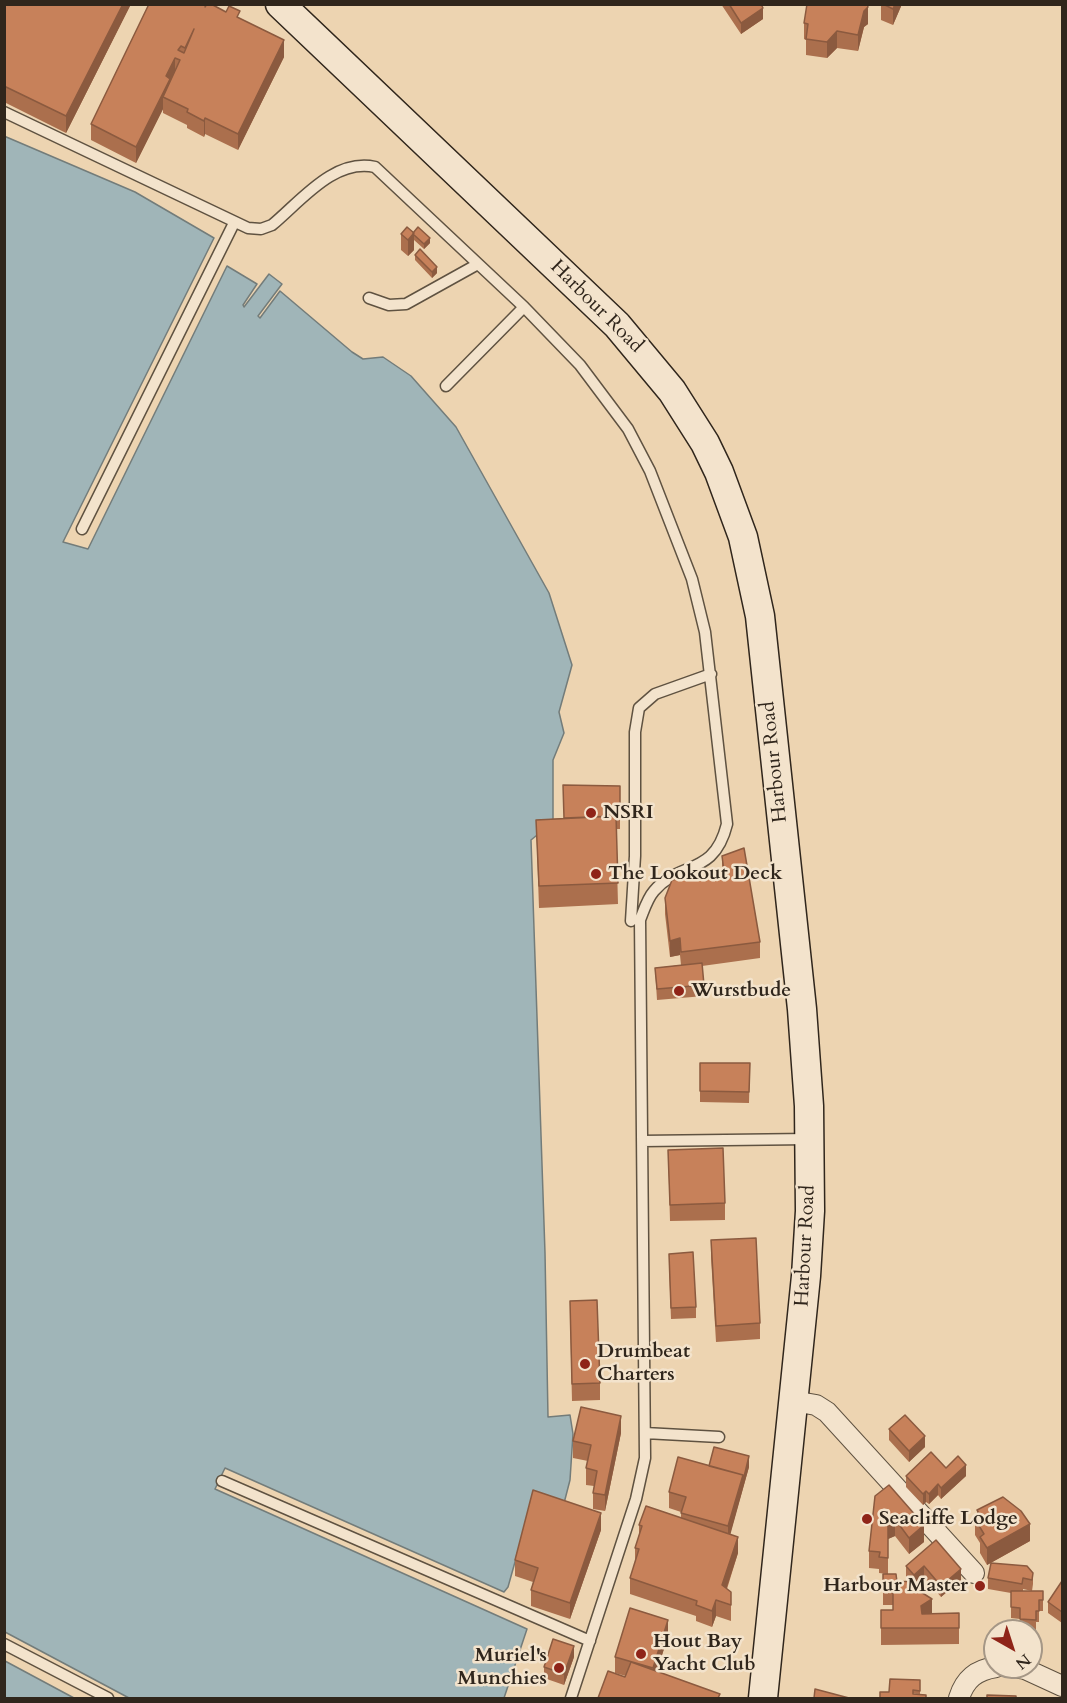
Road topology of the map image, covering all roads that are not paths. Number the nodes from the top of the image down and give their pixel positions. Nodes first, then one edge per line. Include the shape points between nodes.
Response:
1 (280, 4) edge
2 (4, 112) edge
3 (234, 223) junction
4 (478, 264) junction
5 (369, 298) dead end
6 (524, 307) junction
7 (446, 386) dead end
8 (82, 529) dead end
9 (711, 674) junction
10 (631, 921) dead end
11 (810, 1139) junction
12 (642, 1141) junction
13 (793, 1401) junction
14 (645, 1433) junction
15 (719, 1437) dead end
16 (222, 1481) dead end
17 (974, 1573) dead end
18 (590, 1641) junction
19 (4, 1644) edge
20 (983, 1671) edge
21 (1043, 1676) edge
22 (1062, 1686) edge
23 (108, 1698) edge
24 (571, 1698) edge
25 (763, 1698) edge
26 (959, 1698) edge

1 - 11 street, Harbour Road via 617,325 672,391 719,472 743,537 760,616 802,1009
2 - 3 lane
3 - 4 lane via 261,229 272,225 342,168 362,164 375,167
3 - 8 lane
4 - 5 lane via 406,304
4 - 6 lane
6 - 7 lane
6 - 9 lane via 580,365 628,429 650,471 692,579
9 - 10 lane via 655,694 639,708 635,732
9 - 12 lane via 727,824 711,856 653,892 640,920
11 - 12 lane
11 - 13 street, Harbour Road via 810,1211
12 - 14 lane
13 - 17 street via 816,1405 827,1412
13 - 25 street, Harbour Road
14 - 15 lane
14 - 18 lane via 641,1481
16 - 18 lane
18 - 24 lane
19 - 23 lane
20 - 26 street via 968,1680
21 - 22 street

